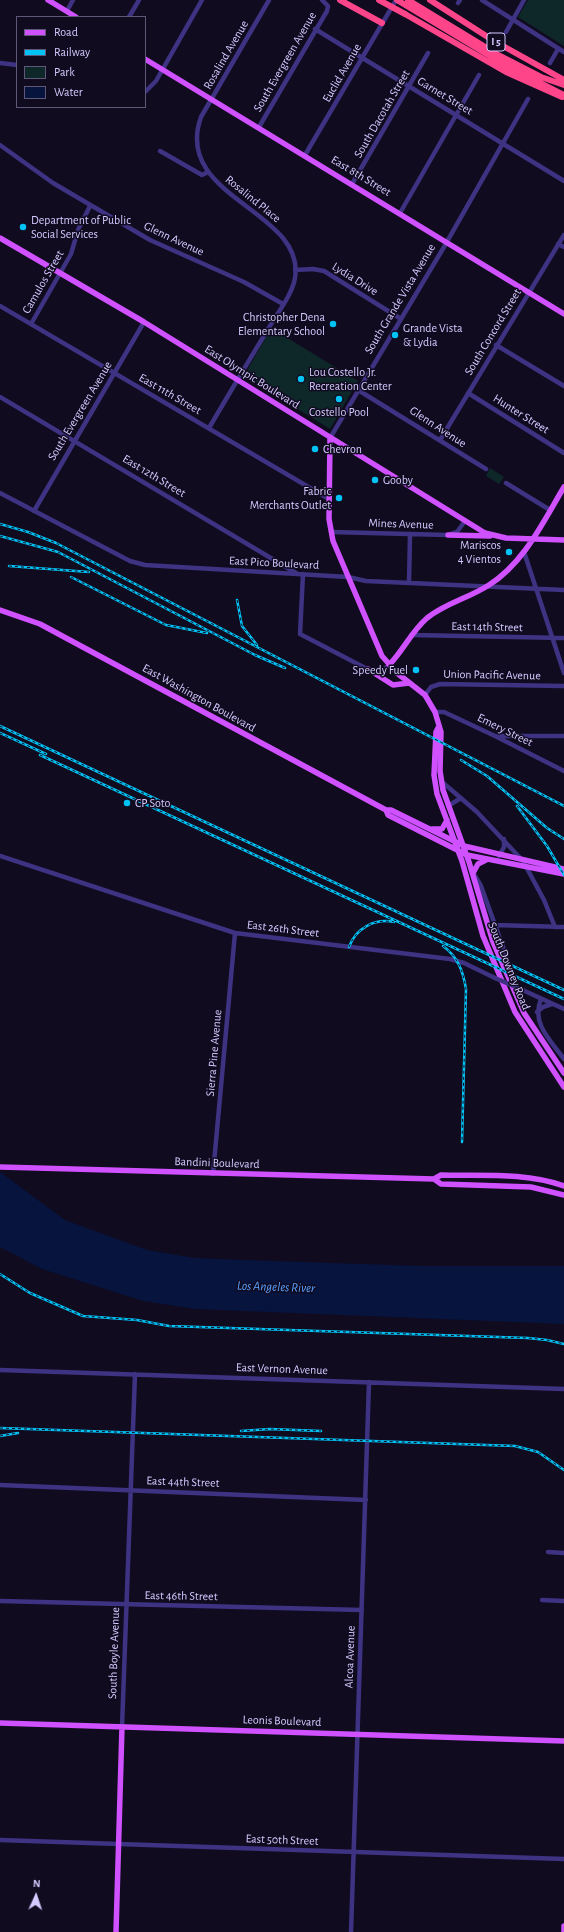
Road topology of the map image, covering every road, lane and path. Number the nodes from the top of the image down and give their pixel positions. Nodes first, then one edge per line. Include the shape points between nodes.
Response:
1 (48, 0) edge
2 (73, 0) edge
3 (139, 0) edge
4 (202, 0) edge
5 (269, 0) edge
6 (322, 0) edge
7 (340, 0) edge
8 (379, 0) edge
9 (397, 0) edge
10 (430, 0) edge
11 (482, 0) edge
12 (524, 0) edge
13 (409, 3) edge
14 (67, 11) junction
15 (74, 16) edge
16 (130, 16) edge
17 (513, 19) junction
18 (382, 23) junction
19 (315, 29) junction
20 (506, 32) dead end
21 (558, 49) junction
22 (564, 52) edge
23 (428, 53) dead end
24 (363, 57) junction
25 (146, 60) edge
26 (0, 62) edge
27 (550, 63) dead end
28 (16, 65) edge
29 (163, 69) junction
30 (479, 75) dead end
31 (564, 80) edge
32 (564, 85) edge
33 (410, 86) junction
34 (146, 91) edge
35 (564, 95) edge
36 (564, 98) edge
37 (212, 99) junction
38 (528, 99) dead end
39 (456, 114) junction
40 (259, 127) junction
41 (503, 142) junction
42 (0, 145) edge
43 (160, 151) dead end
44 (305, 155) junction
45 (208, 172) junction
46 (564, 181) edge
47 (352, 184) junction
48 (90, 206) junction
49 (400, 213) junction
50 (564, 235) edge
51 (0, 238) edge
52 (446, 241) junction
53 (558, 244) junction
54 (564, 247) edge
55 (295, 270) junction
56 (61, 273) junction
57 (528, 292) junction
58 (283, 304) junction
59 (0, 306) edge
60 (564, 314) edge
61 (401, 319) junction
62 (144, 322) junction
63 (31, 324) junction
64 (496, 345) junction
65 (114, 373) junction
66 (237, 380) junction
67 (564, 386) edge
68 (358, 390) junction
69 (468, 393) junction
70 (0, 397) edge
71 (209, 428) junction
72 (330, 438) junction
73 (74, 440) junction
74 (440, 440) junction
75 (564, 453) edge
76 (486, 469) dead end
77 (506, 482) dead end
78 (564, 487) edge
79 (0, 493) edge
80 (329, 499) junction
81 (550, 510) junction
82 (34, 511) junction
83 (465, 521) junction
84 (330, 532) junction
85 (410, 534) junction
86 (448, 535) junction
87 (493, 536) junction
88 (532, 539) junction
89 (564, 540) edge
90 (524, 552) junction
91 (300, 574) junction
92 (348, 577) junction
93 (409, 583) junction
94 (488, 586) junction
95 (537, 588) junction
96 (564, 590) edge
97 (0, 610) edge
98 (411, 634) junction
99 (553, 638) junction
100 (564, 638) edge
101 (389, 665) junction
102 (368, 669) junction
103 (564, 673) edge
104 (409, 683) junction
105 (564, 686) edge
106 (425, 695) junction
107 (435, 712) junction
108 (495, 736) junction
109 (564, 736) edge
110 (564, 771) edge
111 (438, 781) junction
112 (461, 798) junction
113 (448, 806) junction
114 (386, 810) junction
115 (446, 820) junction
116 (428, 828) junction
117 (504, 839) junction
118 (455, 842) junction
119 (464, 846) junction
120 (459, 852) junction
121 (467, 855) junction
122 (0, 856) edge
123 (499, 856) junction
124 (486, 860) junction
125 (523, 861) junction
126 (526, 867) junction
127 (564, 869) edge
128 (473, 873) junction
129 (564, 874) edge
130 (495, 925) junction
131 (555, 927) junction
132 (564, 927) edge
133 (235, 933) junction
134 (508, 958) dead end
135 (541, 999) junction
136 (552, 1004) junction
137 (564, 1009) edge
138 (537, 1012) junction
139 (564, 1059) edge
140 (564, 1073) edge
141 (564, 1087) edge
142 (1, 1167) edge
143 (213, 1174) junction
144 (434, 1179) junction
145 (564, 1186) edge
146 (564, 1195) edge
147 (0, 1370) edge
148 (135, 1374) junction
149 (369, 1382) junction
150 (564, 1389) edge
151 (0, 1485) edge
152 (131, 1490) junction
153 (366, 1500) junction
154 (548, 1552) dead end
155 (564, 1553) edge
156 (542, 1600) dead end
157 (0, 1601) edge
158 (564, 1601) edge
159 (127, 1605) junction
160 (362, 1610) junction
161 (0, 1723) edge
162 (122, 1726) junction
163 (358, 1734) junction
164 (564, 1740) edge
165 (0, 1840) edge
166 (118, 1844) junction
167 (354, 1852) junction
168 (564, 1859) edge
169 (564, 1926) edge
170 (116, 1932) edge
171 (351, 1932) edge
172 (564, 1932) edge

1 - 14 main road
2 - 14 street
3 - 16 street
4 - 29 street
5 - 37 street, Rosalind Avenue
6 - 19 street, South Evergreen Avenue via 328,6 327,11
7 - 18 highway
8 - 36 highway, I 5, bridge via 506,72
9 - 13 highway
9 - 18 street, Euclid Avenue
10 - 31 highway, I 5 via 494,41
11 - 17 street
12 - 17 street
13 - 32 highway via 500,56 541,77
13 - 35 highway via 505,65
14 - 15 main road
17 - 20 street
17 - 21 street
18 - 24 street, Euclid Avenue
19 - 24 street, Garnet Street
19 - 40 street, South Evergreen Avenue
21 - 22 street
21 - 27 street
23 - 33 street, South Dacotah Street
24 - 33 street, Garnet Street
24 - 44 street, Euclid Avenue
25 - 29 main road, East 8th Street
26 - 28 street
29 - 34 street
29 - 37 main road, East 8th Street
30 - 39 street
33 - 39 street, Garnet Street
33 - 47 street, South Dacotah Street
37 - 40 main road, East 8th Street
37 - 45 street, Rosalind Place via 201,117 197,134 199,152
38 - 41 street, South Grande Vista Avenue
39 - 41 street, Garnet Street
39 - 49 street
40 - 44 main road, East 8th Street
41 - 46 street, Garnet Street
41 - 52 street, South Grande Vista Avenue
42 - 48 street, Glenn Avenue
43 - 45 street via 202,175
44 - 47 main road, East 8th Street
45 - 55 street, Rosalind Place via 228,193 280,234 291,253
47 - 49 main road, East 8th Street
48 - 56 street, Camulos Street via 78,230 74,249
48 - 58 street, Glenn Avenue via 150,240 244,282
49 - 52 main road, East 8th Street
50 - 53 street, South Concord Street
51 - 56 main road, East Olympic Boulevard
52 - 57 main road, East 8th Street
52 - 61 street, South Grande Vista Avenue
53 - 54 street
53 - 57 street, South Concord Street
55 - 58 street via 293,286
55 - 61 street, Lydia Drive via 324,271
56 - 62 main road, East Olympic Boulevard
56 - 63 street, Camulos Street
57 - 60 main road, East 8th Street
57 - 64 street, South Concord Street
58 - 66 street
59 - 63 street, East 11th Street
61 - 68 street, South Grande Vista Avenue
62 - 65 street, South Evergreen Avenue
62 - 66 main road, East Olympic Boulevard
63 - 65 street, East 11th Street
64 - 67 street
64 - 69 street, South Concord Street
65 - 71 street, East 11th Street
65 - 73 street, South Evergreen Avenue
66 - 71 street
66 - 72 main road, East Olympic Boulevard
68 - 72 street, South Grande Vista Avenue
68 - 74 street, Glenn Avenue
69 - 74 street, South Concord Street
69 - 75 street, Hunter Street
70 - 73 street, East 12th Street
71 - 80 street, East 11th Street
72 - 80 main road, South Grande Vista Avenue
72 - 83 main road, East Olympic Boulevard
73 - 82 street, South Evergreen Avenue
73 - 91 street, East 12th Street
74 - 76 street, Glenn Avenue
77 - 81 street
78 - 81 main road
79 - 82 street, East Pico Boulevard
80 - 84 main road, South Grande Vista Avenue
81 - 88 main road
82 - 91 street, East Pico Boulevard via 138,564
83 - 86 street, Mines Avenue via 457,532
83 - 87 main road, East Olympic Boulevard
84 - 85 street, Mines Avenue
84 - 92 main road, South Grande Vista Avenue
85 - 86 street, Mines Avenue
85 - 93 street
86 - 87 main road
87 - 88 main road, East Olympic Boulevard
88 - 89 main road, East Olympic Boulevard
88 - 90 main road
90 - 94 main road via 510,568
90 - 95 street
91 - 92 street, East Pico Boulevard
91 - 102 street via 300,634
92 - 93 street, East Pico Boulevard via 366,581
92 - 101 main road, South Grande Vista Avenue via 382,656
93 - 94 street, East Pico Boulevard
94 - 95 street, East Pico Boulevard
94 - 98 main road via 440,608
95 - 96 street, East Pico Boulevard
95 - 99 street
97 - 114 main road, East Washington Boulevard via 40,624
98 - 99 street, East 14th Street
98 - 101 main road
99 - 100 street, East 14th Street
99 - 103 street
101 - 102 street via 378,673
101 - 104 main road, South Grande Vista Avenue
102 - 104 main road via 393,685
104 - 106 main road, South Grande Vista Avenue
105 - 106 street, Union Pacific Avenue via 440,684 431,687
106 - 107 main road, South Grande Vista Avenue
107 - 108 street, Emery Street via 444,712
107 - 111 main road, South Grande Vista Avenue via 441,732
108 - 109 street
108 - 110 street, Emery Street
111 - 112 street
111 - 113 main road, South Grande Vista Avenue
111 - 115 main road, South Grande Vista Avenue via 437,794
112 - 113 street
112 - 117 street
113 - 119 main road, South Grande Vista Avenue
114 - 116 main road, East Washington Boulevard
114 - 120 main road, East Washington Boulevard via 388,815
115 - 116 main road via 442,829
115 - 118 main road, South Grande Vista Avenue
116 - 118 main road, East Washington Boulevard
117 - 123 street
117 - 125 street
118 - 119 main road, East Washington Boulevard
118 - 120 main road, South Downey Road
119 - 121 main road, South Downey Road
119 - 123 main road, East Washington Boulevard
120 - 121 main road, East Washington Boulevard
120 - 141 main road, South Downey Road via 483,936 506,995 521,1024
121 - 124 main road, East Washington Boulevard
121 - 128 main road, South Downey Road
122 - 133 street, East 26th Street
123 - 125 main road, East Washington Boulevard
124 - 126 main road, East Washington Boulevard
124 - 128 main road via 478,864
125 - 126 street
125 - 127 main road, East Washington Boulevard
126 - 129 main road, East Washington Boulevard
126 - 131 street
128 - 130 street via 481,886
128 - 140 main road, South Downey Road via 493,942 516,997 536,1033
130 - 131 street
130 - 134 street
131 - 132 street
133 - 135 street, East 26th Street, bridge via 450,959
133 - 143 street, Sierra Pine Avenue
135 - 136 street, East 26th Street
135 - 138 street, South Downey Road
136 - 137 street, East 26th Street
136 - 138 street
138 - 139 street, South Downey Road via 546,1035
142 - 143 main road, Bandini Boulevard
143 - 144 main road, Bandini Boulevard
144 - 145 main road, Bandini Boulevard via 441,1175 526,1177
144 - 146 main road, Bandini Boulevard via 441,1184 531,1187
147 - 148 street, East Vernon Avenue
148 - 149 street, East Vernon Avenue
148 - 152 street, South Boyle Avenue
149 - 150 street, East Vernon Avenue
149 - 153 street, Alcoa Avenue
151 - 152 street, East 44th Street
152 - 153 street, East 44th Street
152 - 159 street, South Boyle Avenue
153 - 160 street, Alcoa Avenue
154 - 155 street
156 - 158 street
157 - 159 street, East 46th Street
159 - 160 street, East 46th Street
159 - 162 street, South Boyle Avenue
160 - 163 street, Alcoa Avenue
161 - 162 main road, Leonis Boulevard
162 - 163 main road, Leonis Boulevard
162 - 166 main road, South Boyle Avenue
163 - 164 main road, Leonis Boulevard
163 - 167 street, Alcoa Avenue
165 - 166 street, East 50th Street
166 - 167 street, East 50th Street
166 - 170 main road, South Boyle Avenue
167 - 168 street, East 50th Street
167 - 171 street, Alcoa Avenue
169 - 172 main road

